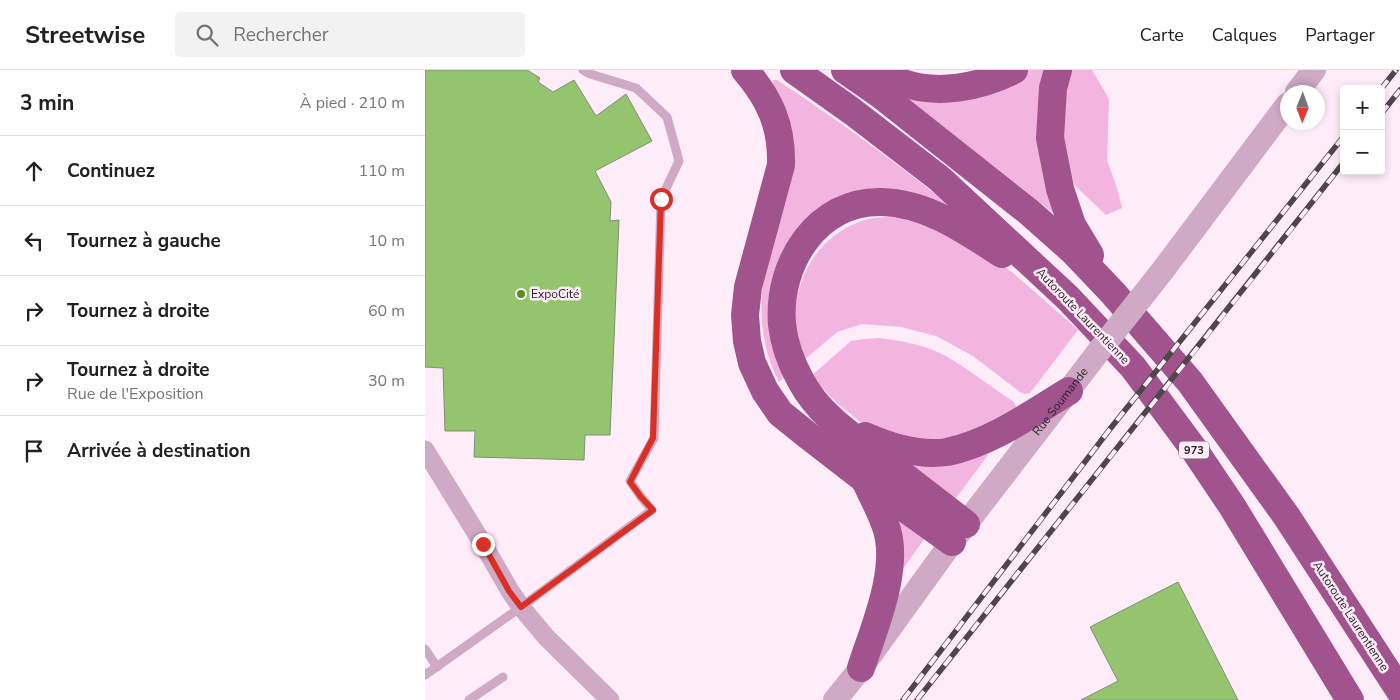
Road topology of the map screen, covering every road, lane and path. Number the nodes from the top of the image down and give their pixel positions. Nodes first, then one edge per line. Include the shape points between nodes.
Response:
1 (583, 70) edge
2 (745, 70) edge
3 (794, 70) edge
4 (845, 70) edge
5 (875, 70) edge
6 (1014, 70) edge
7 (1058, 70) edge
8 (1314, 70) edge
9 (1302, 85) edge
10 (1280, 114) edge
11 (1113, 293) junction
12 (1069, 298) junction
13 (1069, 391) junction
14 (834, 422) junction
15 (425, 450) edge
16 (864, 479) junction
17 (959, 533) junction
18 (521, 607) junction
19 (425, 649) edge
20 (437, 666) junction
21 (861, 668) junction
22 (425, 675) edge
23 (503, 676) dead end
24 (1400, 691) edge
25 (469, 700) edge
26 (610, 700) edge
27 (835, 700) edge
28 (1350, 700) edge

1 - 18 lane via 636,88 667,116 679,161 661,199 653,438 630,482 653,510
2 - 16 highway via 772,111 781,146 781,165 748,286 745,315 753,363 765,391 781,412
3 - 12 highway, Autoroute Laurentienne / 973 via 940,179
4 - 11 highway, Autoroute Laurentienne via 881,94 1029,212
5 - 6 highway via 901,82 942,89 969,86
7 - 11 highway via 1053,88 1050,138 1060,189 1072,225
8 - 9 street
10 - 13 street, Rue Soumande, bridge
11 - 24 highway, Autoroute Laurentienne via 1191,382 1287,517
12 - 14 highway via 968,232 925,210 881,202 852,206 831,215 799,249 782,298 782,323 791,363 801,383
12 - 28 highway, Autoroute Laurentienne / 973 via 1133,367 1193,448
13 - 14 highway via 995,435 946,452 899,448
13 - 17 street, Rue Soumande
14 - 17 highway
15 - 18 street
16 - 17 highway
16 - 21 highway via 887,530 890,556 889,579
17 - 21 street, Rue Soumande
18 - 20 lane
18 - 26 street via 546,637
19 - 20 lane
20 - 22 lane
21 - 27 street, Rue Soumande
23 - 25 lane

